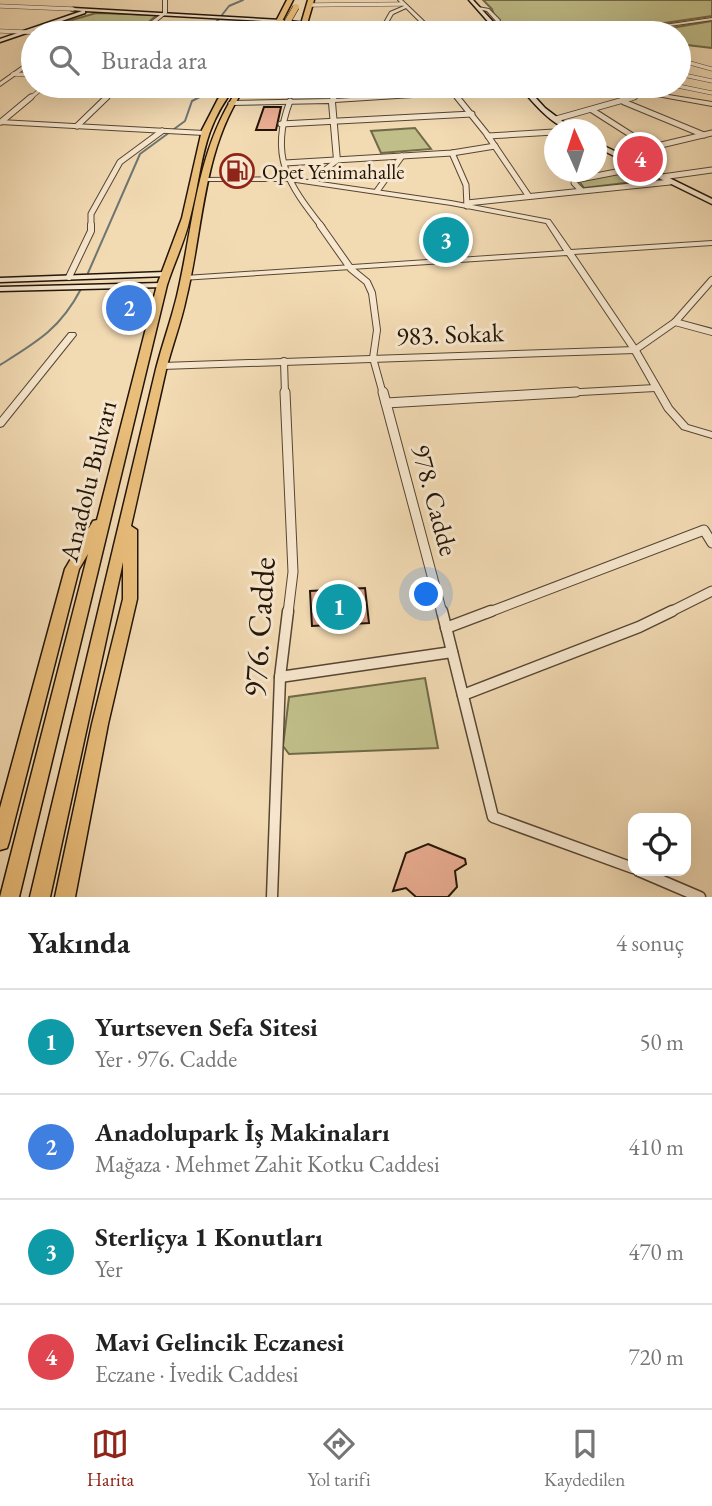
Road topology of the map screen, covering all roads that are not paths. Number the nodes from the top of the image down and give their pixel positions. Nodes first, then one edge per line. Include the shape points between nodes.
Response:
1 (0, 0) edge
2 (164, 0) edge
3 (289, 0) edge
4 (471, 0) edge
5 (304, 3) edge
6 (405, 3) edge
7 (0, 6) edge
8 (75, 6) edge
9 (88, 6) junction
10 (165, 13) junction
11 (284, 14) junction
12 (63, 18) junction
13 (252, 18) junction
14 (712, 19) edge
15 (55, 21) edge
16 (154, 21) edge
17 (269, 21) edge
18 (281, 21) edge
19 (290, 21) edge
20 (296, 21) edge
21 (301, 21) edge
22 (386, 21) edge
23 (421, 21) edge
24 (490, 21) edge
25 (691, 22) edge
26 (0, 31) edge
27 (21, 32) edge
28 (21, 34) edge
29 (0, 41) edge
30 (691, 63) edge
31 (21, 69) edge
32 (712, 69) edge
33 (0, 74) edge
34 (13, 74) junction
35 (21, 74) edge
36 (691, 77) edge
37 (712, 81) edge
38 (0, 84) edge
39 (691, 89) edge
40 (712, 93) edge
41 (31, 98) edge
42 (106, 98) edge
43 (216, 98) edge
44 (223, 98) edge
45 (235, 98) edge
46 (237, 98) edge
47 (334, 98) edge
48 (374, 98) edge
49 (458, 98) edge
50 (534, 98) edge
51 (632, 98) edge
52 (678, 98) edge
53 (290, 101) junction
54 (332, 101) junction
55 (624, 102) junction
56 (231, 103) junction
57 (712, 104) edge
58 (216, 107) junction
59 (592, 110) junction
60 (472, 114) junction
61 (556, 119) joint
62 (1, 122) edge
63 (335, 122) junction
64 (281, 124) junction
65 (77, 126) junction
66 (167, 131) junction
67 (544, 133) edge
68 (712, 133) edge
69 (204, 134) junction
70 (704, 135) junction
71 (488, 136) junction
72 (495, 146) junction
73 (650, 147) junction
74 (607, 149) edge
75 (452, 153) junction
76 (619, 155) junction
77 (402, 156) junction
78 (337, 161) junction
79 (285, 163) junction
80 (642, 167) junction
81 (712, 170) edge
82 (662, 177) junction
83 (289, 179) junction
84 (204, 180) junction
85 (309, 182) junction
86 (670, 182) junction
87 (581, 190) junction
88 (377, 191) junction
89 (528, 195) junction
90 (712, 196) edge
91 (702, 198) junction
92 (712, 202) edge
93 (467, 204) junction
94 (712, 243) edge
95 (571, 254) junction
96 (351, 269) junction
97 (69, 277) junction
98 (185, 278) junction
99 (0, 280) edge
100 (163, 280) junction
101 (712, 280) edge
102 (0, 289) edge
103 (675, 322) junction
104 (712, 332) edge
105 (72, 335) dead end
106 (635, 350) junction
107 (373, 358) junction
108 (284, 361) junction
109 (162, 366) junction
110 (655, 388) junction
111 (386, 403) junction
112 (0, 424) edge
113 (712, 435) edge
114 (130, 510) junction
115 (105, 511) junction
116 (712, 543) edge
117 (712, 592) edge
118 (446, 628) junction
119 (452, 652) junction
120 (280, 677) junction
121 (463, 695) junction
122 (0, 842) edge
123 (628, 866) edge
124 (651, 876) edge
125 (9, 897) edge
126 (40, 897) edge
127 (65, 897) edge
128 (272, 897) edge
129 (700, 897) edge

1 - 7 street
2 - 10 street
3 - 11 main road
4 - 24 main road
5 - 6 street
5 - 19 main road, bridge
5 - 20 main road
5 - 21 main road
6 - 22 street
6 - 23 street
7 - 8 street
8 - 9 main road
8 - 12 main road
9 - 10 main road
9 - 12 main road
10 - 13 main road
10 - 16 street
11 - 13 main road
11 - 18 main road
12 - 15 main road
13 - 17 main road
14 - 25 street
26 - 27 street
28 - 29 main road
30 - 32 street
31 - 34 street
33 - 34 street
34 - 35 street
34 - 38 street
36 - 37 street
39 - 40 street
41 - 62 street
42 - 65 street
43 - 58 main road
44 - 58 main road, Anadolu Bulvarı
45 - 56 main road, Anadolu Bulvarı
46 - 56 main road
47 - 54 street
48 - 54 street
49 - 60 street
50 - 61 main road
51 - 55 street
52 - 57 street
53 - 54 street
53 - 56 street
53 - 64 street
54 - 63 street
55 - 59 street
55 - 70 street
56 - 84 main road, Anadolu Bulvarı via 221,120
58 - 69 main road, Anadolu Bulvarı
59 - 61 street
59 - 73 street
60 - 63 street
60 - 71 street
62 - 65 street
63 - 64 street
63 - 78 street
64 - 79 street via 279,147
65 - 66 street
66 - 69 street
66 - 97 street via 120,162 91,214 91,231
67 - 71 street
68 - 70 street
69 - 100 main road, Anadolu Bulvarı via 186,220
70 - 73 street
71 - 72 street
72 - 75 street
72 - 89 street
73 - 76 street
74 - 76 main road
75 - 77 street
75 - 93 street via 466,185
76 - 80 main road
77 - 78 street
77 - 88 street
78 - 79 street
78 - 85 street
79 - 83 street
80 - 82 main road
80 - 87 street via 575,180
81 - 82 street
82 - 86 main road
83 - 84 street
83 - 85 street
83 - 96 street
84 - 98 main road, Anadolu Bulvarı
85 - 88 street
86 - 87 street
86 - 91 main road
87 - 89 street
88 - 93 street
89 - 93 street
90 - 91 street
91 - 92 main road
93 - 95 street via 548,222
94 - 95 street
95 - 96 street
95 - 106 street
96 - 98 street
96 - 107 street via 372,293 377,330
97 - 99 main road
97 - 100 main road
98 - 109 main road, Anadolu Bulvarı
100 - 102 main road
100 - 115 main road, Anadolu Bulvarı
101 - 103 street
103 - 104 street
103 - 106 street
105 - 112 street
106 - 107 street, 983. Sokak
106 - 110 street
107 - 108 street, 983. Sokak
107 - 111 street, 978. Cadde
108 - 109 street, 983. Sokak
108 - 120 street, 976. Cadde via 293,572
109 - 114 main road, Anadolu Bulvarı
110 - 111 street
110 - 113 street via 685,427
111 - 118 street, 978. Cadde
114 - 126 main road, Anadolu Bulvarı via 72,743
114 - 127 main road via 130,599
115 - 122 main road via 72,569
115 - 125 main road, Anadolu Bulvarı
116 - 118 street via 704,530
117 - 121 street via 639,627
118 - 119 street, 978. Cadde
119 - 120 street
119 - 121 street, 978. Cadde
120 - 128 street, 976. Cadde
121 - 123 street, 978. Cadde via 493,817
124 - 129 street

